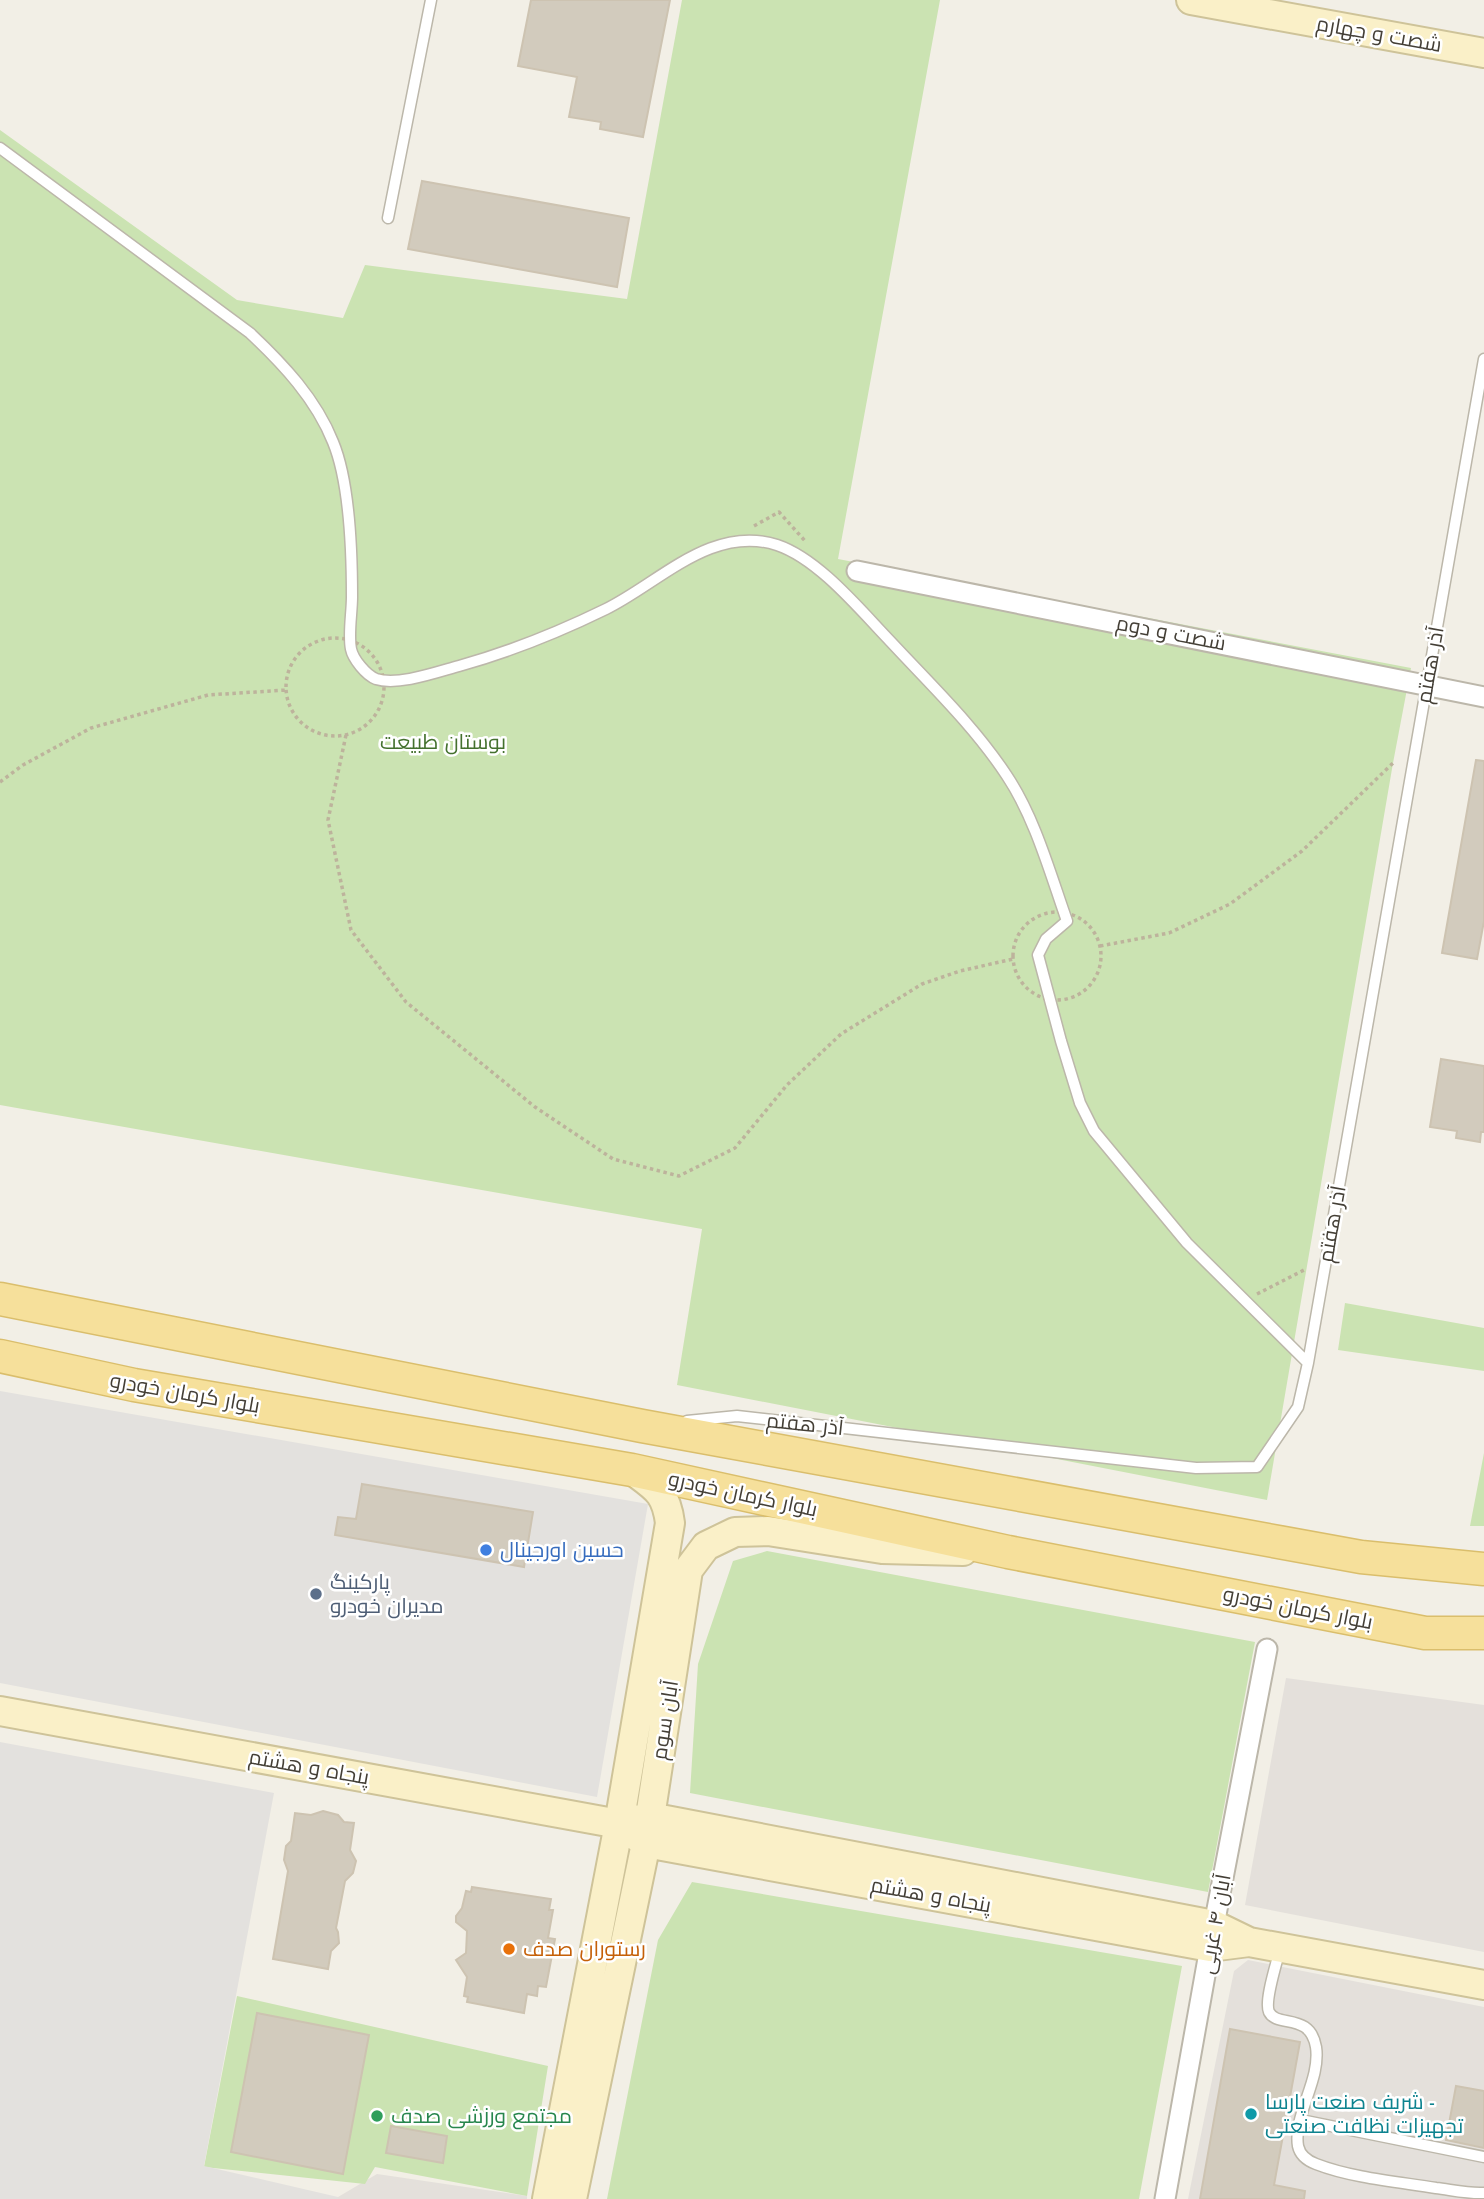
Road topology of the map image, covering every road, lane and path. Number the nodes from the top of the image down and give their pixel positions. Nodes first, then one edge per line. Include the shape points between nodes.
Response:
1 (431, 0) edge
2 (1191, 0) edge
3 (1484, 53) edge
4 (0, 148) edge
5 (388, 218) dead end
6 (1484, 359) edge
7 (743, 533) dead end
8 (811, 548) dead end
9 (857, 571) dead end
10 (1427, 684) junction
11 (395, 685) dead end
12 (384, 687) junction
13 (287, 691) junction
14 (1484, 696) edge
15 (345, 735) junction
16 (1392, 763) dead end
17 (0, 782) edge
18 (1068, 902) dead end
19 (1068, 914) junction
20 (1100, 946) junction
21 (1013, 959) junction
22 (1049, 999) junction
23 (0, 1299) edge
24 (0, 1356) edge
25 (1308, 1363) junction
26 (642, 1426) junction
27 (632, 1470) junction
28 (1008, 1552) junction
29 (1484, 1569) edge
30 (1425, 1633) junction
31 (1484, 1633) edge
32 (1484, 1648) edge
33 (1267, 1649) dead end
34 (0, 1711) edge
35 (619, 1824) junction
36 (648, 1830) junction
37 (1212, 1936) junction
38 (1280, 1949) junction
39 (1484, 1985) edge
40 (1301, 2120) junction
41 (1484, 2157) edge
42 (1484, 2193) edge
43 (547, 2199) edge
44 (572, 2199) edge
45 (1165, 2199) edge

1 - 5 lane
2 - 3 street, شصت و چهارم
4 - 19 lane via 250,333 283,364 312,403 340,465 351,541 351,651 375,679 401,680 432,673 541,637 608,608 700,551 741,541 779,545 827,578 976,735 1008,777
6 - 10 lane, آذر هفتم
7 - 8 path via 779,512
9 - 10 street, شصت و دوم
10 - 14 street, شصت و دوم
10 - 25 lane, آذر هفتم
11 - 12 path
12 - 13 path via 374,657 363,646 333,638 318,641 299,655 288,675
12 - 15 path via 373,718
13 - 15 path via 290,707 313,731
13 - 17 path via 208,695 91,728
15 - 21 path via 328,820 351,930 405,1002 534,1107 613,1158 679,1176 736,1148 787,1085 841,1034 922,984
16 - 20 path via 1302,851 1230,904 1169,933
18 - 19 path
19 - 20 path via 1084,922
19 - 21 path via 1044,914 1031,921 1021,932
19 - 22 lane via 1038,955
20 - 22 path via 1099,967 1089,986 1064,1000
21 - 22 path via 1025,985
22 - 25 lane via 1080,1103 1094,1131 1187,1243
23 - 26 main road
24 - 27 main road, بلوار کرمان خودرو via 134,1385
25 - 26 lane, آذر هفتم via 1298,1407 1257,1467 1196,1468 737,1416
26 - 29 main road via 1361,1558
27 - 28 main road, بلوار کرمان خودرو
27 - 35 street, آبان سوم via 668,1503 670,1524
28 - 30 main road, بلوار کرمان خودرو
28 - 36 street, آبان سوم via 882,1549 768,1531 735,1532 706,1546 688,1570
30 - 31 main road, بلوار کرمان خودرو
30 - 32 main road
33 - 37 street, آبان ۴ غربی
34 - 35 street, پنجاه و هشتم
35 - 36 street, پنجاه و هشتم
35 - 43 street, آبان سوم
36 - 37 street, پنجاه و هشتم
36 - 44 street, آبان سوم
37 - 38 street, پنجاه و هشتم
37 - 45 street, آبان ۴ غربی
38 - 39 street, پنجاه و هشتم
38 - 40 lane via 1267,2003 1269,2012 1302,2024 1316,2045 1316,2064
40 - 41 lane
40 - 42 lane via 1298,2147 1316,2164 1381,2180

